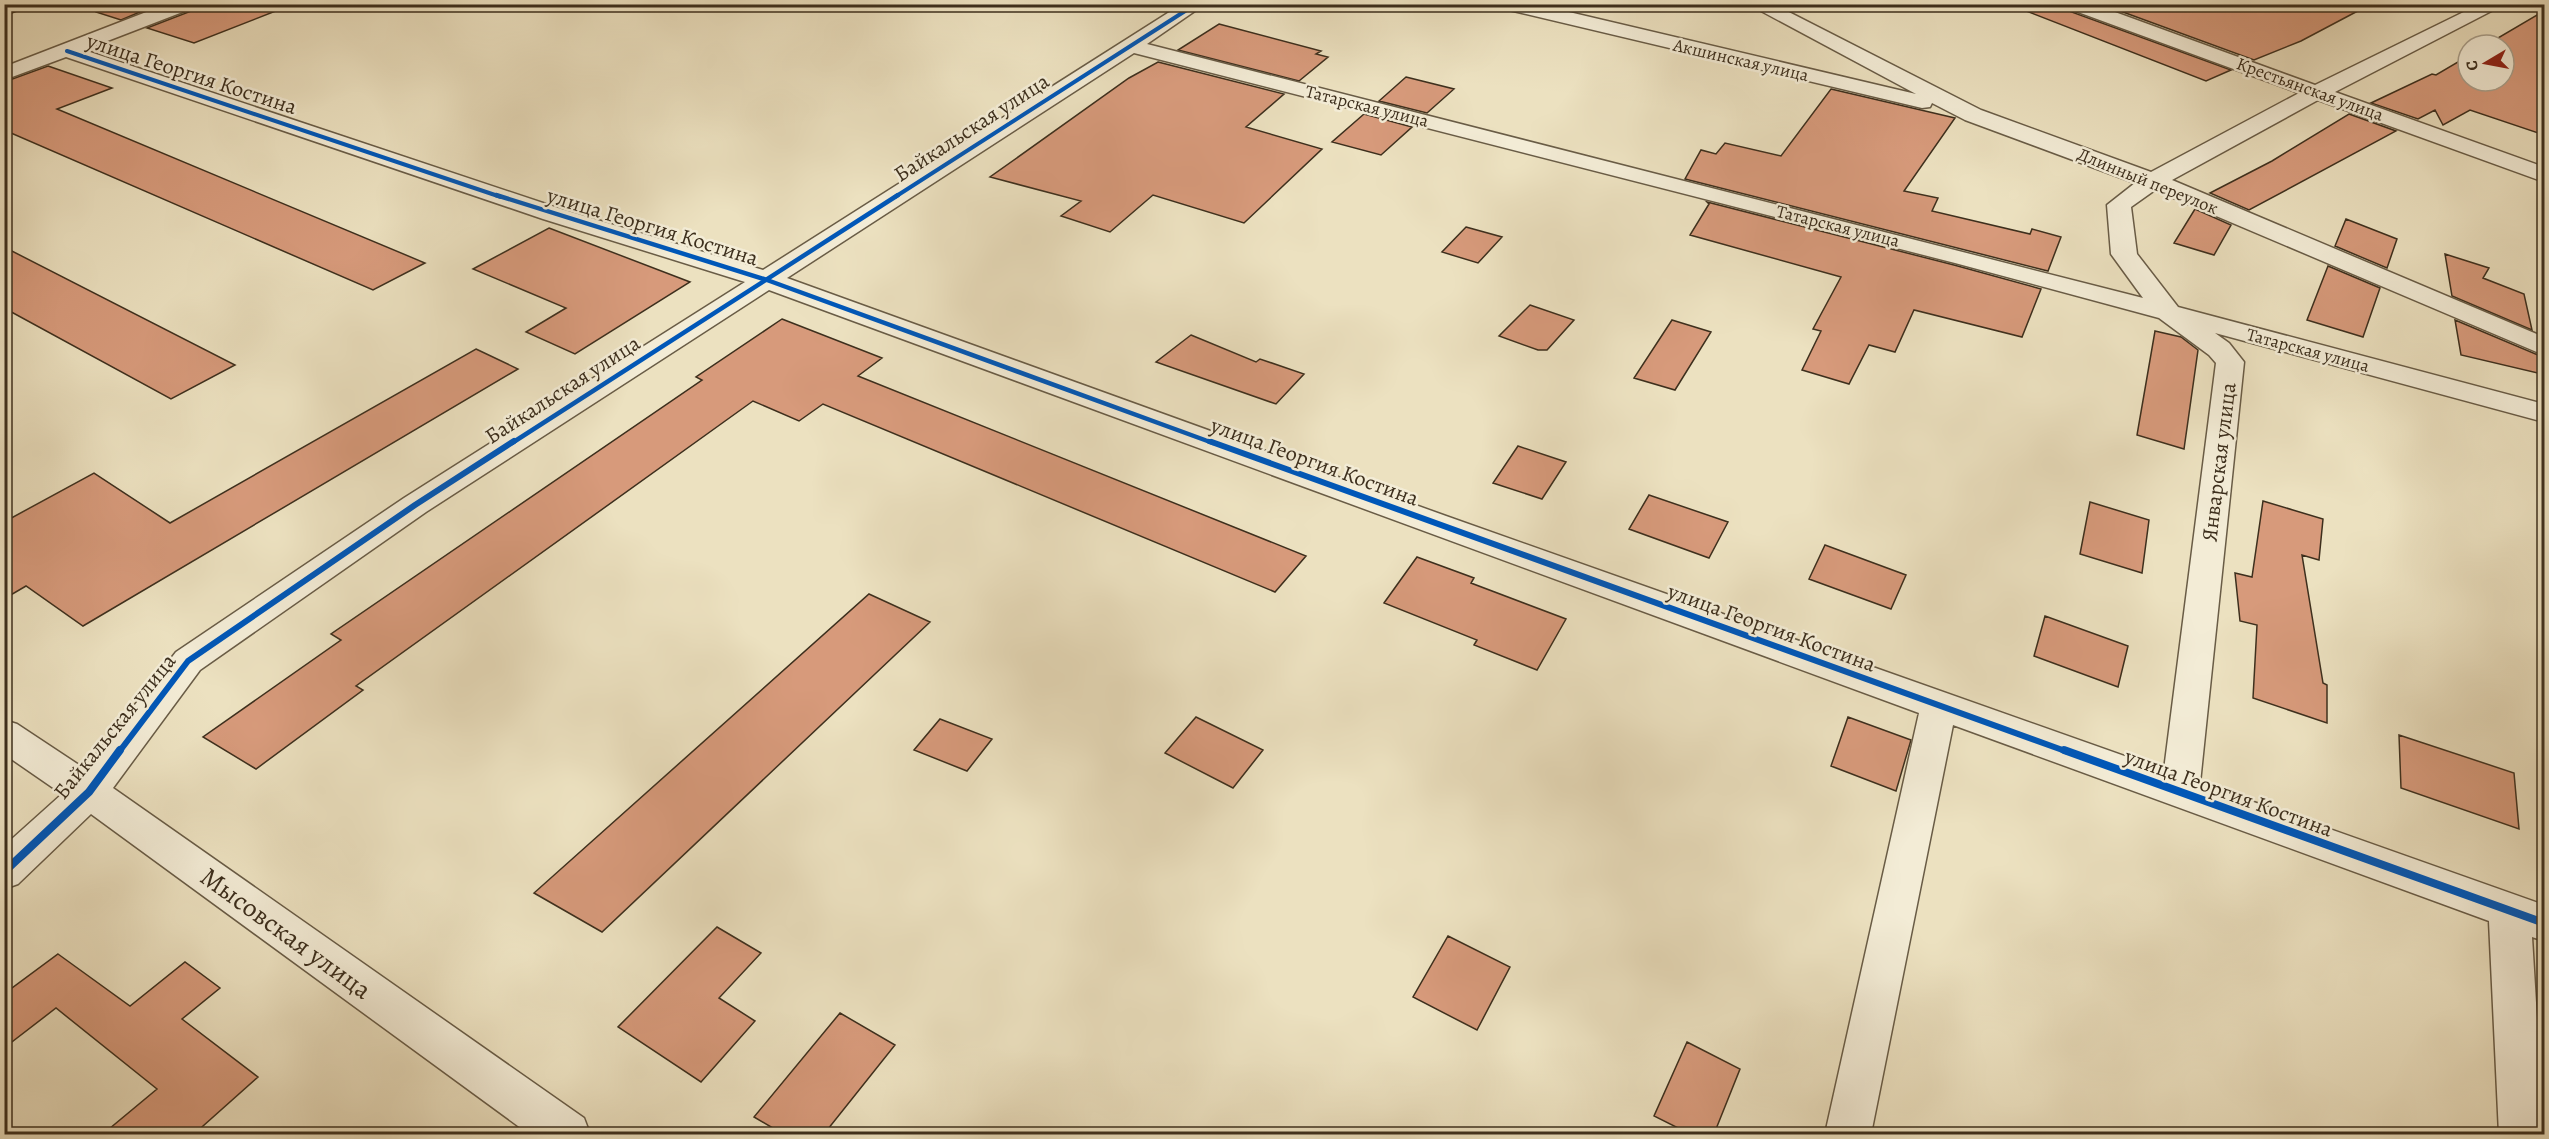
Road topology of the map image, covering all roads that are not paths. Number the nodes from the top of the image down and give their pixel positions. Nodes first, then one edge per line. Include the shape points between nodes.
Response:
1 (16, 4) edge
2 (186, 4) edge
3 (1196, 4) edge
4 (1509, 4) edge
5 (1757, 4) edge
6 (2074, 4) edge
7 (2496, 4) edge
8 (4, 9) edge
9 (1130, 46) junction
10 (67, 51) junction
11 (4, 74) edge
12 (2317, 92) junction
13 (1973, 115) junction
14 (2544, 175) edge
15 (2153, 181) junction
16 (767, 280) junction
17 (2166, 311) junction
18 (2544, 347) edge
19 (2544, 413) edge
20 (1939, 706) junction
21 (4, 734) edge
22 (89, 792) junction
23 (2180, 793) junction
24 (4, 872) edge
25 (2527, 917) edge
26 (567, 1134) edge
27 (1848, 1134) edge
28 (2522, 1134) edge

1 - 8 street
2 - 10 street
3 - 9 street, Байкальская улица
4 - 13 street, Акшинская улица
5 - 13 street, Длинный переулок
6 - 12 street, Крестьянская улица
7 - 12 street, Январская улица
9 - 16 street, Байкальская улица
9 - 17 street, Татарская улица
10 - 11 street
10 - 16 street, улица Георгия Костина via 552,214
12 - 14 street, Крестьянская улица
12 - 15 street, Январская улица
13 - 15 street, Длинный переулок
15 - 17 street, Январская улица via 2119,205 2124,254
15 - 18 street, Длинный переулок
16 - 20 street, улица Георгия Костина
16 - 22 street, Байкальская улица via 415,505 189,662
17 - 19 street, Татарская улица
17 - 23 street, Январская улица via 2219,349 2230,362
20 - 23 street, улица Георгия Костина
20 - 27 street
21 - 22 street, Мысовская улица
22 - 24 street, Байкальская улица
22 - 26 street, Мысовская улица
23 - 25 street, улица Георгия Костина
25 - 28 street

